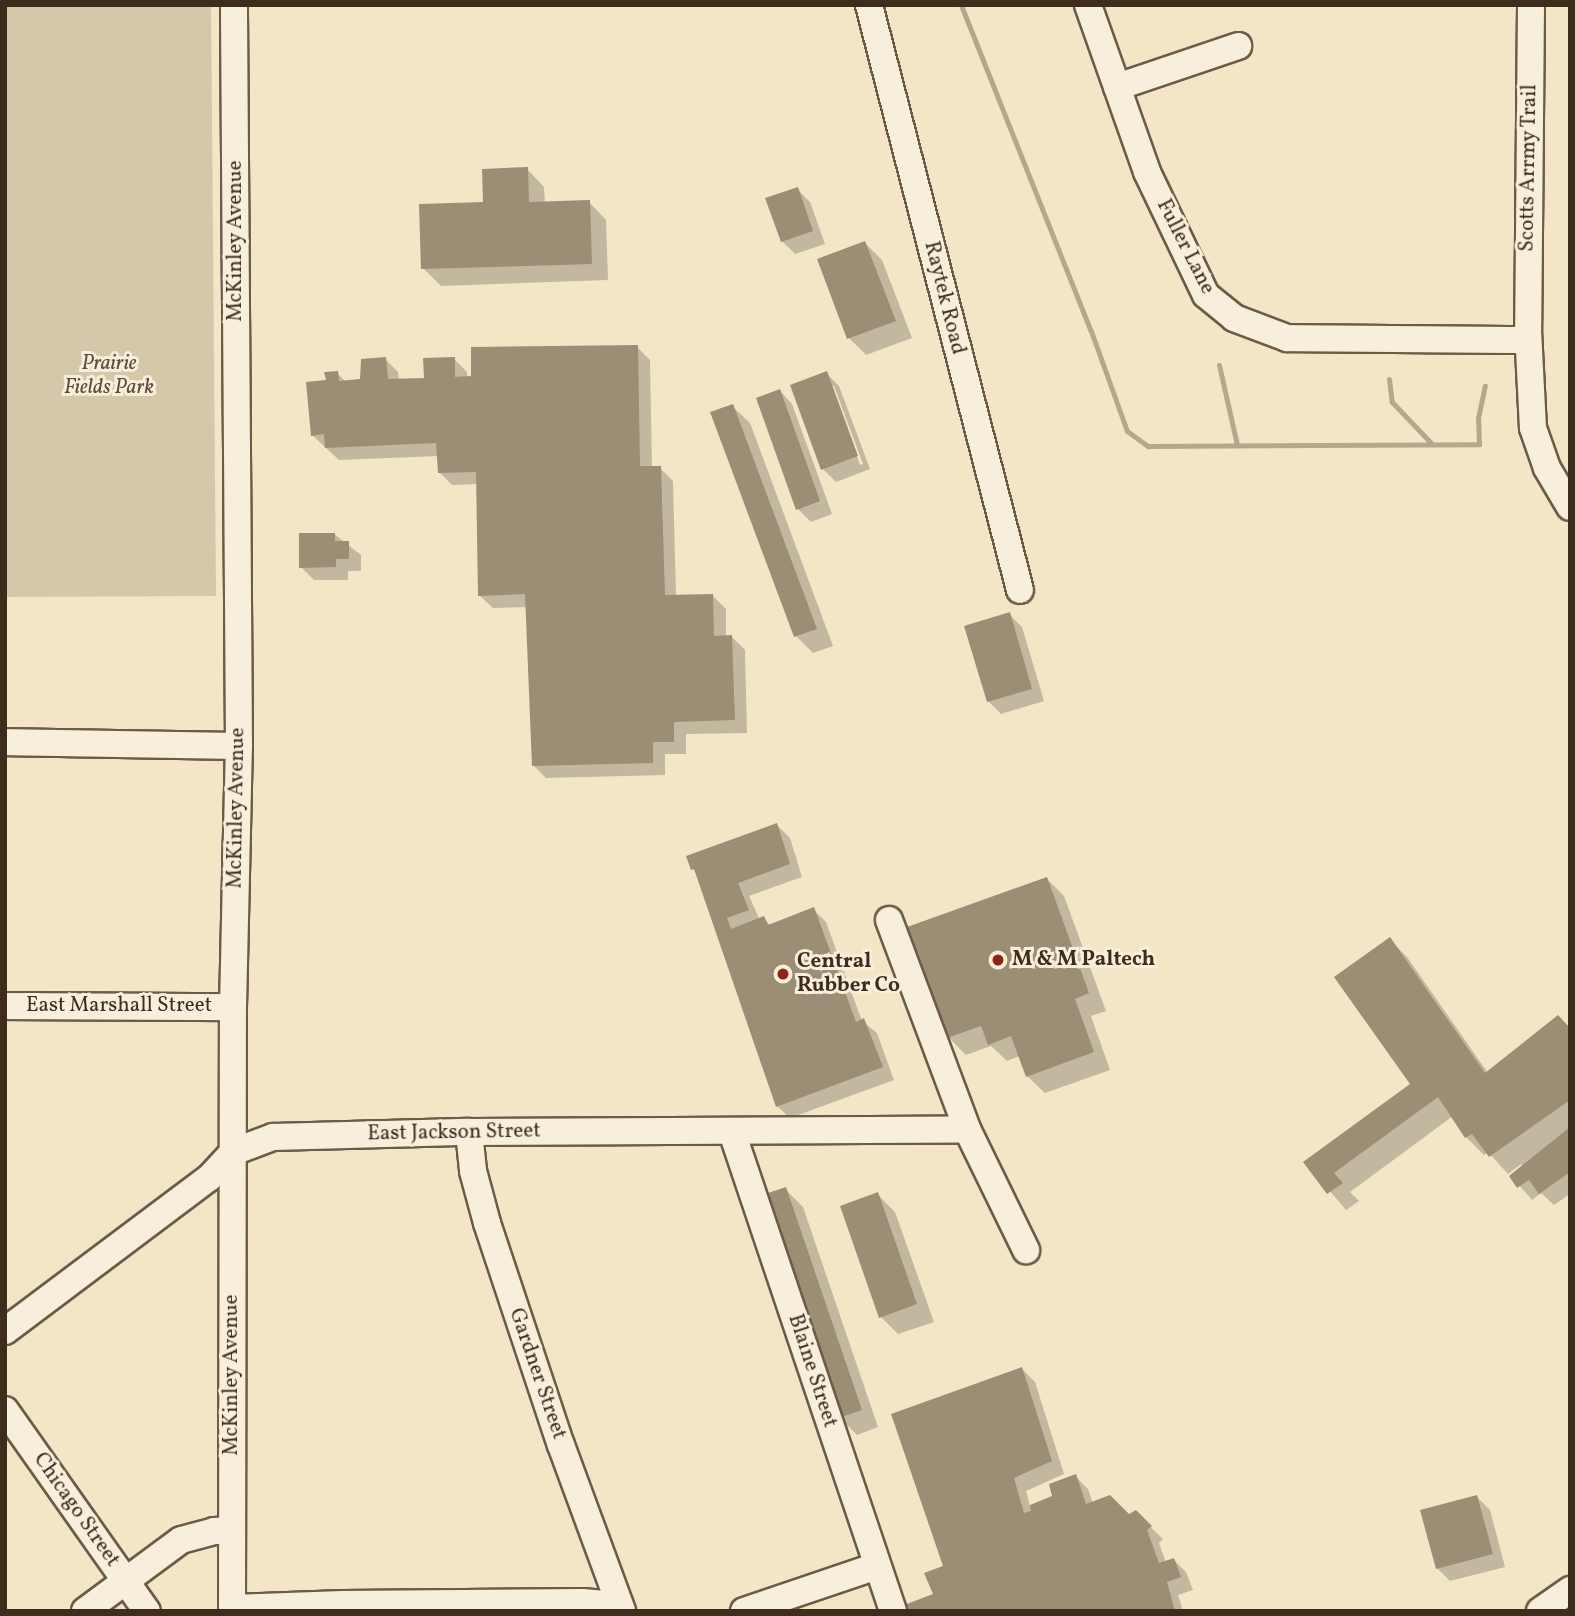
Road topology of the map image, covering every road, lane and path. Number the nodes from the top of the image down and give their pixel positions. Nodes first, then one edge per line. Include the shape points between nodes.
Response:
1 (234, 5) edge
2 (869, 5) edge
3 (1088, 5) edge
4 (1531, 5) edge
5 (1238, 46) dead end
6 (1117, 87) junction
7 (1528, 335) junction
8 (1570, 507) edge
9 (1020, 590) dead end
10 (5, 742) edge
11 (239, 746) junction
12 (889, 920) dead end
13 (5, 1006) edge
14 (233, 1007) junction
15 (967, 1129) junction
16 (469, 1132) junction
17 (732, 1132) junction
18 (233, 1152) junction
19 (1026, 1250) dead end
20 (5, 1331) edge
21 (5, 1410) edge
22 (232, 1530) junction
23 (877, 1566) junction
24 (126, 1581) junction
25 (1570, 1590) edge
26 (621, 1608) edge
27 (232, 1610) edge
28 (85, 1611) edge
29 (147, 1611) edge
30 (744, 1611) edge
31 (893, 1611) edge
32 (1540, 1611) edge

1 - 11 street, McKinley Avenue
2 - 9 street, Raytek Road
3 - 6 street, Fuller Lane
4 - 7 street, Scotts Arrmy Trail
5 - 6 street
6 - 7 street, Fuller Lane via 1147,172 1206,295 1234,318 1287,338
7 - 8 street via 1533,428 1547,468
10 - 11 street
11 - 14 street, McKinley Avenue
12 - 15 street
13 - 14 street, East Marshall Street
14 - 18 street, McKinley Avenue
15 - 17 street, East Jackson Street
15 - 19 street
16 - 17 street, East Jackson Street
16 - 18 street, East Jackson Street via 273,1137
16 - 26 street, Gardner Street via 473,1171 487,1223
17 - 23 street, Blaine Street
18 - 20 street, East Jackson Street via 209,1178
18 - 22 street, McKinley Avenue
21 - 24 street, Chicago Street
22 - 24 street via 181,1540
22 - 27 street, McKinley Avenue
23 - 30 street
23 - 31 street, Blaine Street
24 - 28 street
24 - 29 street, Chicago Street
25 - 32 street
26 - 27 street via 582,1602

